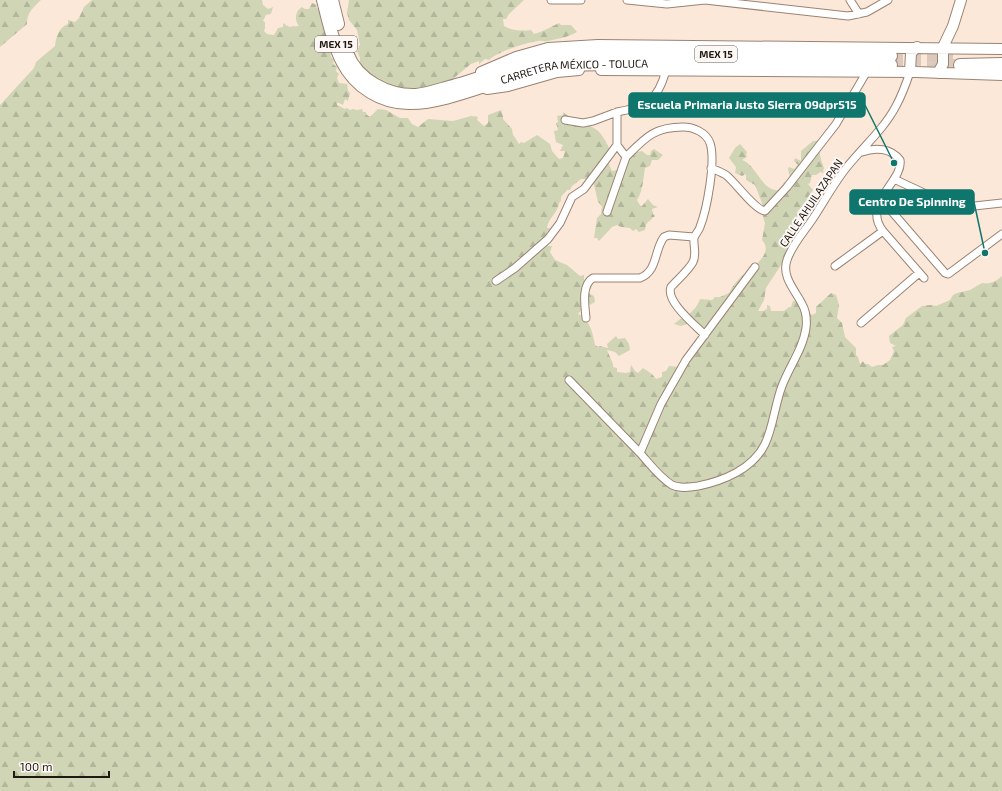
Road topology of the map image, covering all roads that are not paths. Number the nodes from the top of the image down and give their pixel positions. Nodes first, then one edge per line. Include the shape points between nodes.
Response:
1 (323, 0) edge
2 (332, 0) edge
3 (551, 0) edge
4 (562, 0) edge
5 (582, 0) edge
6 (627, 0) edge
7 (705, 0) edge
8 (850, 0) edge
9 (888, 0) edge
10 (961, 0) edge
11 (860, 14) junction
12 (917, 47) junction
13 (943, 47) junction
14 (1002, 49) edge
15 (1002, 57) edge
16 (1002, 64) edge
17 (666, 70) junction
18 (910, 72) junction
19 (866, 73) junction
20 (938, 73) junction
21 (1002, 75) edge
22 (451, 87) junction
23 (465, 92) junction
24 (617, 112) junction
25 (565, 120) dead end
26 (617, 145) junction
27 (860, 153) junction
28 (626, 157) junction
29 (711, 168) junction
30 (894, 179) junction
31 (881, 199) junction
32 (1002, 203) edge
33 (607, 212) dead end
34 (883, 231) junction
35 (1002, 234) edge
36 (694, 237) junction
37 (835, 266) dead end
38 (755, 267) dead end
39 (496, 281) dead end
40 (586, 318) dead end
41 (861, 324) dead end
42 (705, 335) junction
43 (569, 380) dead end
44 (640, 453) junction

1 - 23 main road, CARRETERA MÉXICO - TOLUCA / MEX 15 via 341,61 352,77 366,90 387,100 411,103
2 - 22 main road, CARRETERA MÉXICO - TOLUCA / MEX 15 via 349,58 354,67 369,81 397,93 416,95
3 - 4 street
4 - 5 street
6 - 7 street via 667,4
7 - 11 street via 838,15
8 - 11 street
9 - 11 street
10 - 13 street via 954,26
12 - 13 street
12 - 18 street via 911,53
12 - 22 street via 566,46 516,57
13 - 14 street
13 - 20 street via 943,64
15 - 16 main road via 960,61
17 - 19 street
17 - 23 street via 568,70 508,86
17 - 24 street via 661,86 649,102 634,109
18 - 19 street
18 - 20 street
18 - 27 street, CALLE AHUILAZAPAN via 895,109
19 - 29 street via 836,124 765,211 758,209 725,174
20 - 21 street
22 - 23 main road, CARRETERA MÉXICO - TOLUCA / MEX 15 via 541,57 569,53 891,60 566,64 544,67
24 - 25 street via 583,123
24 - 26 street
26 - 28 street
26 - 39 street via 584,189 572,197 560,223 548,239
27 - 30 street via 878,148 895,155 901,163
27 - 44 street, CALLE AHUILAZAPAN via 838,179 786,262 788,280 805,311 806,327 804,339 781,389 765,444 759,454 730,476 711,483 682,488 672,485
28 - 29 street via 645,138 658,130 690,127 699,131 710,143
28 - 33 street
29 - 36 street via 706,204 700,228
30 - 31 street
30 - 32 street via 956,208
31 - 34 street via 876,219
31 - 35 street via 945,273 951,272
34 - 37 street
34 - 41 street via 922,276
36 - 40 street via 664,237 646,276 588,280 585,286
36 - 42 street via 693,263 671,287 670,292 677,307
38 - 42 street
42 - 44 street via 686,360 661,404
43 - 44 street

